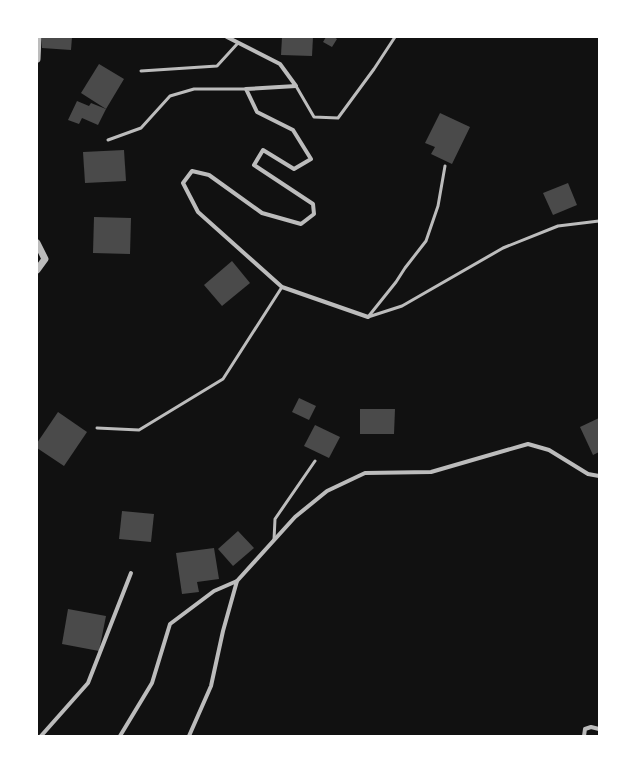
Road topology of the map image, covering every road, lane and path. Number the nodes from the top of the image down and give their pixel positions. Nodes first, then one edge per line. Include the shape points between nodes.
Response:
1 (38, 37) edge
2 (227, 37) edge
3 (395, 37) edge
4 (238, 43) junction
5 (37, 58) edge
6 (141, 71) dead end
7 (296, 86) junction
8 (246, 90) junction
9 (108, 140) dead end
10 (445, 166) dead end
11 (599, 221) edge
12 (37, 243) edge
13 (37, 270) edge
14 (282, 287) junction
15 (368, 317) junction
16 (97, 428) dead end
17 (315, 460) dead end
18 (599, 476) edge
19 (274, 540) junction
20 (131, 573) dead end
21 (237, 581) junction
22 (599, 729) edge
23 (41, 736) edge
24 (120, 736) edge
25 (188, 736) edge
26 (584, 736) edge

1 - 5 street
2 - 4 street
3 - 7 lane via 338,118 314,117
4 - 6 lane via 217,66
4 - 7 street via 280,64
7 - 8 street
8 - 9 lane via 194,89 170,96 141,128
8 - 14 street via 258,112 293,130 311,158 294,168 263,150 254,165 313,204 314,214 301,224 262,213 209,175 192,171 183,183 198,212
10 - 15 lane via 438,206 426,241
11 - 15 lane via 558,226 503,248 402,306
12 - 13 street via 45,259
14 - 15 street
14 - 16 lane via 223,379 140,430
17 - 19 lane via 275,519
18 - 19 street via 588,474 549,450 528,444 431,472 365,473 327,491 295,517
19 - 21 street
20 - 23 street via 88,683
21 - 24 street via 214,591 170,624 152,683
21 - 25 street via 211,686
22 - 26 street via 585,729

